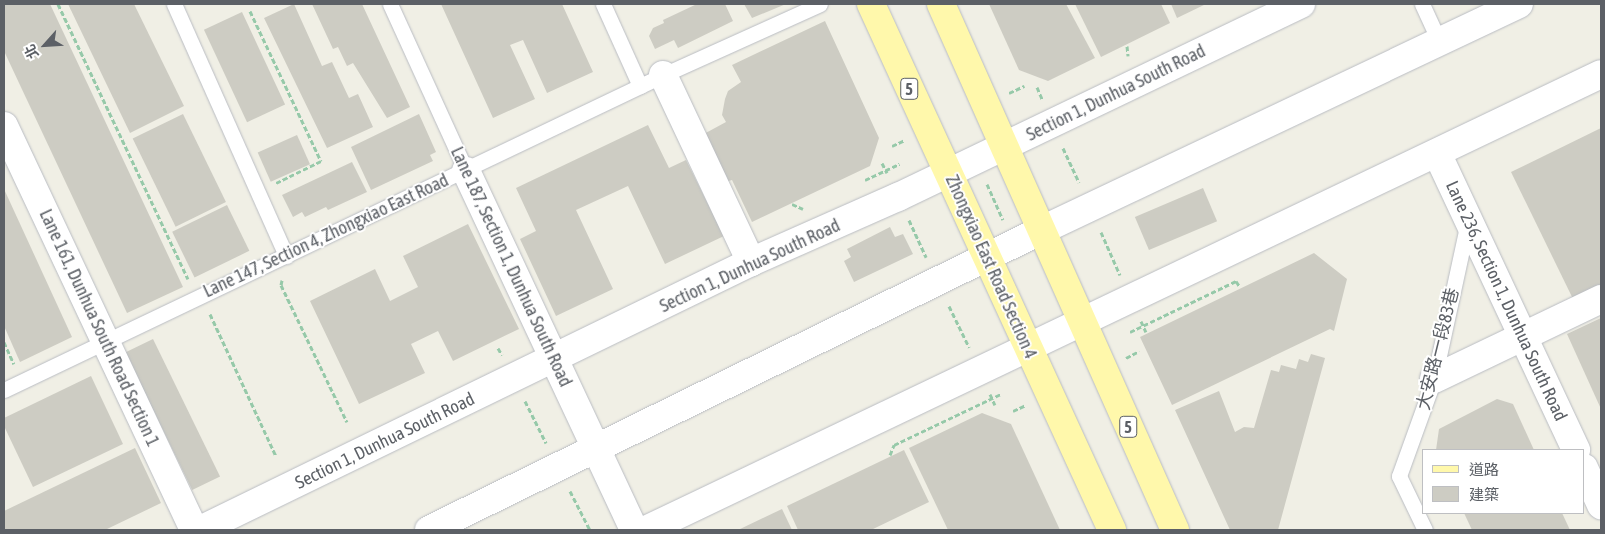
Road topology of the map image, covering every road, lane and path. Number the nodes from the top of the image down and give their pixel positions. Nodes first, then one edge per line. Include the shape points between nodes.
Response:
1 (58, 4) edge
2 (174, 4) edge
3 (390, 4) edge
4 (603, 4) edge
5 (820, 4) edge
6 (871, 4) edge
7 (941, 4) edge
8 (1301, 4) edge
9 (1422, 4) edge
10 (1518, 4) edge
11 (250, 12) dead end
12 (1439, 41) junction
13 (1128, 46) dead end
14 (1130, 56) dead end
15 (1601, 74) edge
16 (652, 80) junction
17 (1024, 86) dead end
18 (987, 103) junction
19 (4, 126) edge
20 (928, 129) junction
21 (1059, 139) dead end
22 (892, 146) dead end
23 (1004, 146) junction
24 (1437, 153) junction
25 (466, 171) junction
26 (949, 172) junction
27 (1077, 178) dead end
28 (987, 184) dead end
29 (258, 192) junction
30 (792, 204) dead end
31 (802, 209) dead end
32 (906, 213) dead end
33 (1468, 220) junction
34 (1006, 228) dead end
35 (1040, 231) junction
36 (1102, 236) dead end
37 (925, 255) dead end
38 (286, 256) junction
39 (986, 257) junction
40 (751, 262) junction
41 (1119, 273) dead end
42 (1240, 287) dead end
43 (199, 296) junction
44 (1601, 299) edge
45 (948, 304) dead end
46 (1081, 324) junction
47 (1130, 332) dead end
48 (1522, 336) junction
49 (104, 342) junction
50 (968, 346) dead end
51 (498, 348) dead end
52 (1028, 350) junction
53 (1139, 351) dead end
54 (554, 359) junction
55 (1102, 370) junction
56 (514, 379) junction
57 (1434, 379) junction
58 (4, 390) edge
59 (1001, 394) dead end
60 (1049, 394) junction
61 (1013, 411) dead end
62 (347, 422) dead end
63 (1576, 449) edge
64 (596, 450) junction
65 (890, 455) dead end
66 (276, 456) dead end
67 (558, 468) junction
68 (1585, 470) edge
69 (1601, 505) edge
70 (194, 530) edge
71 (200, 530) edge
72 (430, 530) edge
73 (590, 530) edge
74 (634, 530) edge
75 (646, 530) edge
76 (1112, 530) edge
77 (1175, 530) edge
78 (1424, 530) edge

1 - 43 path
2 - 29 lane
3 - 25 lane, Lane 187, Section 1, Dunhua South Road
4 - 16 lane
5 - 16 lane, Lane 147, Section 4, Zhongxiao East Road
6 - 20 main road, Zhongxiao East Road Section 4 / 5
7 - 18 main road, 5
8 - 23 main road, Section 1, Dunhua South Road
9 - 12 lane
10 - 12 main road
11 - 29 path via 320,161
12 - 35 main road
13 - 14 path
15 - 24 main road
16 - 25 lane, Lane 147, Section 4, Zhongxiao East Road
16 - 40 main road
17 - 18 path
18 - 23 main road, 5
19 - 49 main road, Lane 161, Dunhua South Road Section 1
20 - 22 path
20 - 26 main road, Zhongxiao East Road Section 4 / 5
21 - 27 path
23 - 26 main road, Section 1, Dunhua South Road
23 - 35 main road, 5
24 - 33 main road, Lane 236, Section 1, Dunhua South Road
24 - 46 main road
25 - 38 lane, Lane 147, Section 4, Zhongxiao East Road
25 - 54 main road, Lane 187, Section 1, Dunhua South Road
26 - 39 main road, Zhongxiao East Road Section 4 / 5
26 - 40 main road, Section 1, Dunhua South Road
28 - 34 path
29 - 38 lane
30 - 31 path
32 - 37 path
33 - 48 main road, Lane 236, Section 1, Dunhua South Road
33 - 57 lane, 大安路一段83巷
35 - 39 main road
35 - 46 main road, 5
36 - 41 path
38 - 43 lane, Lane 147, Section 4, Zhongxiao East Road
38 - 62 path via 281,285
39 - 52 main road, Zhongxiao East Road Section 4 / 5
39 - 64 main road
40 - 54 main road, Section 1, Dunhua South Road
42 - 47 path via 1236,281
43 - 49 lane, Lane 147, Section 4, Zhongxiao East Road
43 - 66 path
44 - 48 main road
45 - 50 path
46 - 52 main road
46 - 55 main road, 5
48 - 57 main road
48 - 63 main road, Lane 236, Section 1, Dunhua South Road
49 - 58 lane, Lane 147, Section 4, Zhongxiao East Road
49 - 70 main road, Lane 161, Dunhua South Road Section 1
51 - 56 path
52 - 60 main road, Zhongxiao East Road Section 4 / 5
52 - 75 main road
53 - 55 path
54 - 56 main road, Section 1, Dunhua South Road
54 - 64 main road, Lane 187, Section 1, Dunhua South Road
55 - 77 main road, 5
56 - 67 path
56 - 71 main road, Section 1, Dunhua South Road
57 - 78 lane, 大安路一段83巷 via 1399,476
59 - 65 path via 894,445
60 - 61 path
60 - 76 main road, Zhongxiao East Road Section 4 / 5
64 - 67 main road
64 - 74 main road, Lane 187, Section 1, Dunhua South Road
67 - 72 main road
67 - 73 path
68 - 69 main road

